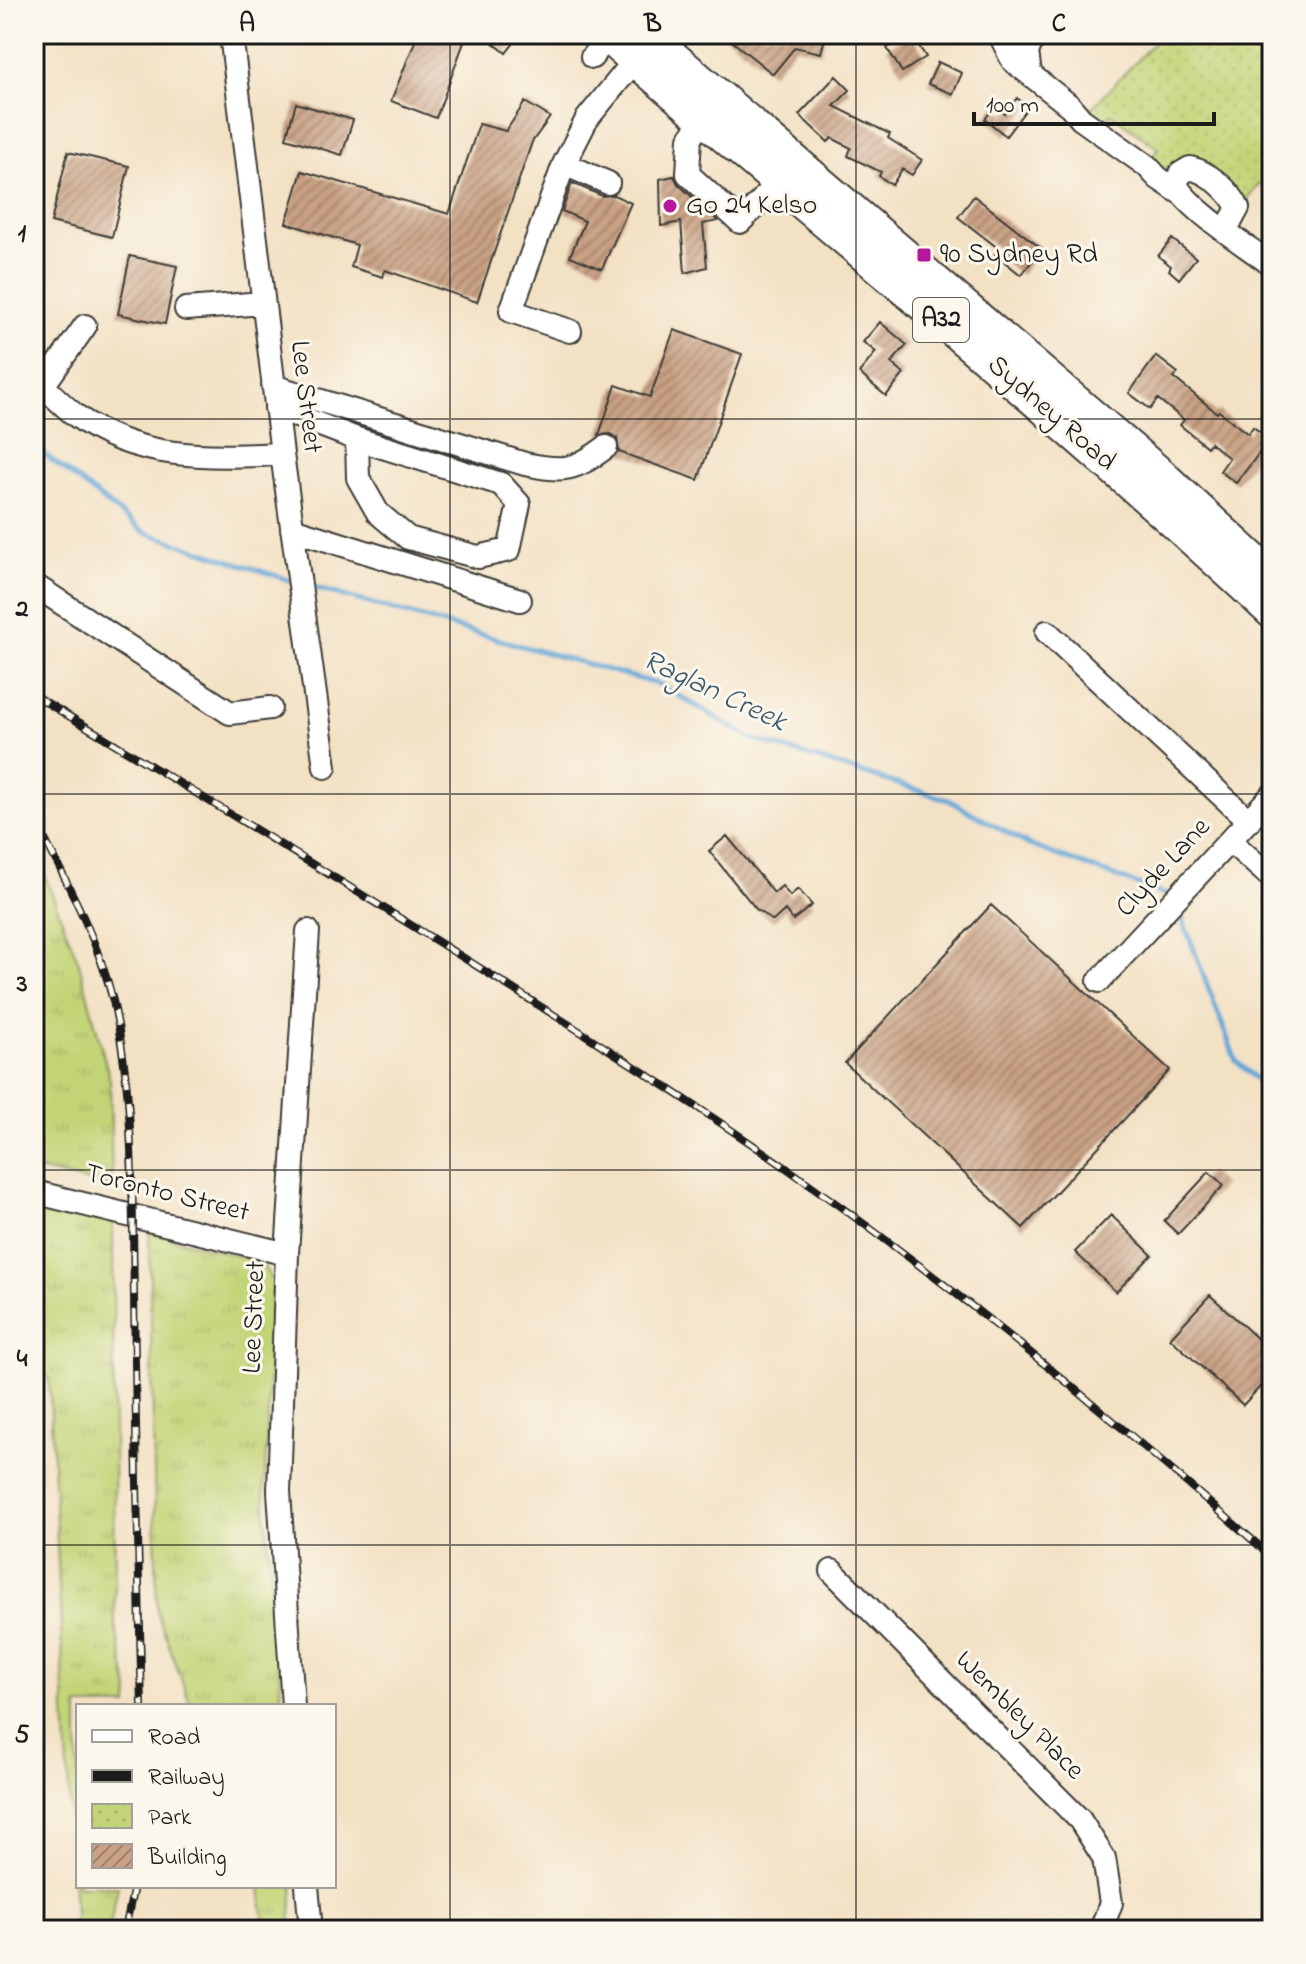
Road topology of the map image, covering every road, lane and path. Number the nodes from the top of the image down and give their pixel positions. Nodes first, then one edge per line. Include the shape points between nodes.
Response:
1 (231, 34) edge
2 (1002, 34) edge
3 (1015, 34) edge
4 (1032, 34) edge
5 (602, 43) edge
6 (640, 47) edge
7 (1030, 73) junction
8 (703, 119) junction
9 (564, 164) junction
10 (1147, 166) junction
11 (1190, 168) junction
12 (776, 182) junction
13 (608, 183) dead end
14 (1182, 194) junction
15 (1226, 230) junction
16 (1272, 265) edge
17 (263, 303) junction
18 (186, 309) dead end
19 (85, 326) dead end
20 (570, 331) dead end
21 (38, 382) edge
22 (275, 397) junction
23 (357, 439) junction
24 (606, 447) dead end
25 (282, 454) junction
26 (292, 529) junction
27 (1272, 577) edge
28 (34, 585) edge
29 (520, 600) dead end
30 (1272, 612) edge
31 (1047, 632) dead end
32 (270, 708) dead end
33 (325, 767) dead end
34 (1272, 795) edge
35 (1249, 821) junction
36 (1230, 841) junction
37 (1272, 878) edge
38 (308, 931) dead end
39 (1099, 981) dead end
40 (34, 1192) edge
41 (287, 1254) junction
42 (832, 1571) dead end
43 (293, 1704) edge
44 (307, 1888) edge
45 (311, 1930) edge
46 (1101, 1930) edge

1 - 17 street, Lee Street
2 - 7 street via 1013,61
3 - 4 street
4 - 7 street via 1027,53
5 - 6 highway, Sydney Road / A32
6 - 8 highway, Sydney Road / A32
6 - 9 street via 587,119
6 - 27 highway, Sydney Road / A32 via 1112,432
7 - 10 street via 1081,119
8 - 12 highway, Sydney Road / A32
8 - 12 street via 690,138 688,174 740,222
9 - 13 street
9 - 20 street via 511,311
10 - 11 street
10 - 14 street
11 - 14 street via 1176,185
11 - 15 street via 1201,170 1233,197 1238,208
12 - 30 highway, Sydney Road / A32 via 1132,483
14 - 15 street
15 - 16 street
17 - 18 street
17 - 22 street, Lee Street
19 - 21 street
21 - 25 street via 75,415 146,450 187,456
22 - 23 street
22 - 24 street via 556,470 584,464
22 - 25 street, Lee Street
23 - 23 street via 501,484 519,504 509,550 478,557 408,538 378,513 358,478
25 - 26 street, Lee Street
26 - 29 street
26 - 33 street, Lee Street
28 - 32 street via 230,713
31 - 35 street
34 - 35 street, Clyde Lane
35 - 36 street, Clyde Lane
36 - 37 street
36 - 39 street, Clyde Lane
38 - 41 street, Lee Street
40 - 41 street, Toronto Street
41 - 43 street, Lee Street via 279,1491
42 - 46 street, Wembley Place via 1080,1820 1104,1858 1111,1903
44 - 45 street

